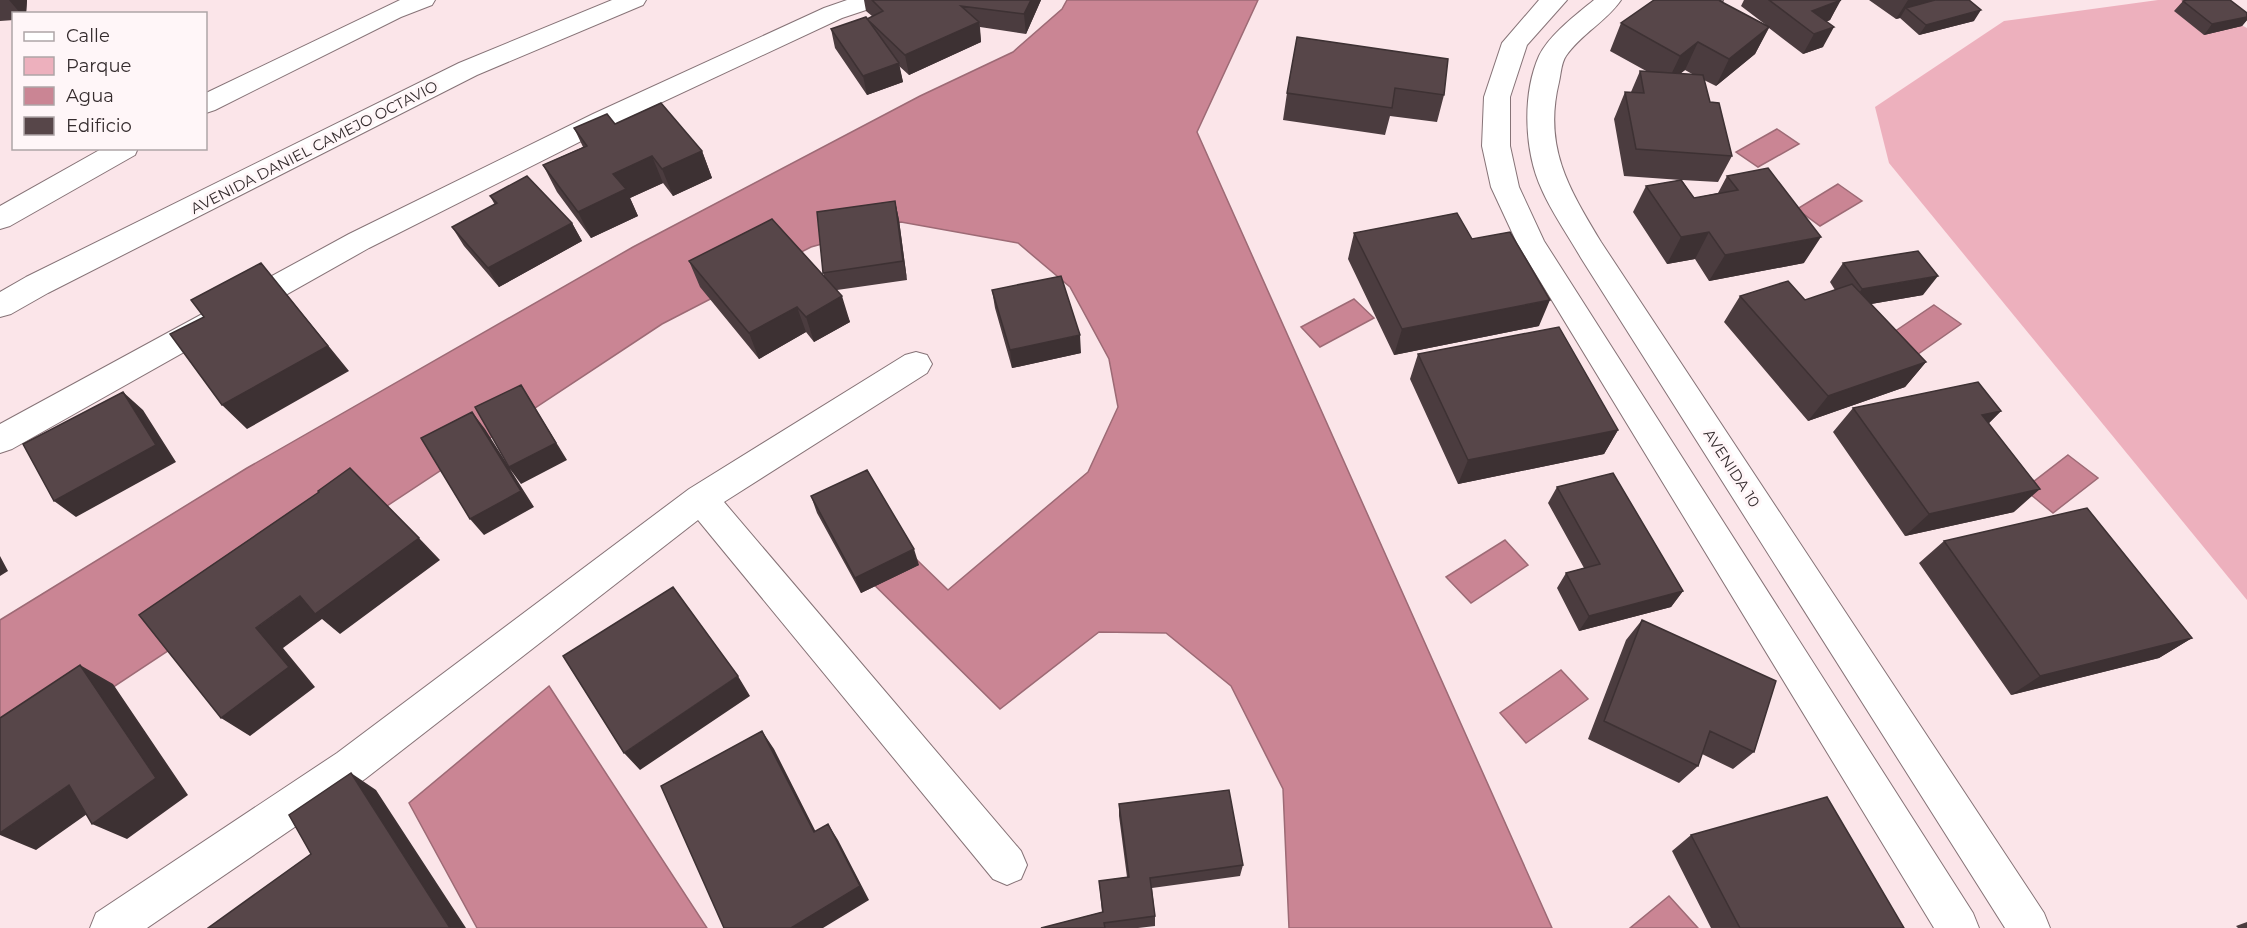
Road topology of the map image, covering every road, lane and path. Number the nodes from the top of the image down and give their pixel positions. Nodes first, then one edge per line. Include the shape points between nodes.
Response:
1 (423, 0) edge
2 (634, 0) edge
3 (872, 0) edge
4 (1555, 0) edge
5 (1609, 0) edge
6 (207, 104) edge
7 (121, 150) edge
8 (0, 219) edge
9 (0, 306) edge
10 (1641, 328) junction
11 (1589, 339) junction
12 (916, 364) dead end
13 (0, 440) edge
14 (701, 499) junction
15 (1007, 865) dead end
16 (111, 928) edge
17 (1958, 928) edge
18 (2029, 928) edge

1 - 6 street
2 - 9 street, AVENIDA DANIEL CAMEJO OCTAVIO via 468,69
3 - 13 street via 833,13 602,120 359,241
4 - 11 street via 1515,43 1497,97 1496,146 1505,188 1531,243
5 - 10 street, AVENIDA 10 via 1575,27 1552,56 1540,105 1542,145 1555,189
7 - 8 street
10 - 11 street
10 - 18 street, AVENIDA 10
11 - 17 street
12 - 14 street
14 - 15 street
14 - 16 street via 351,766

